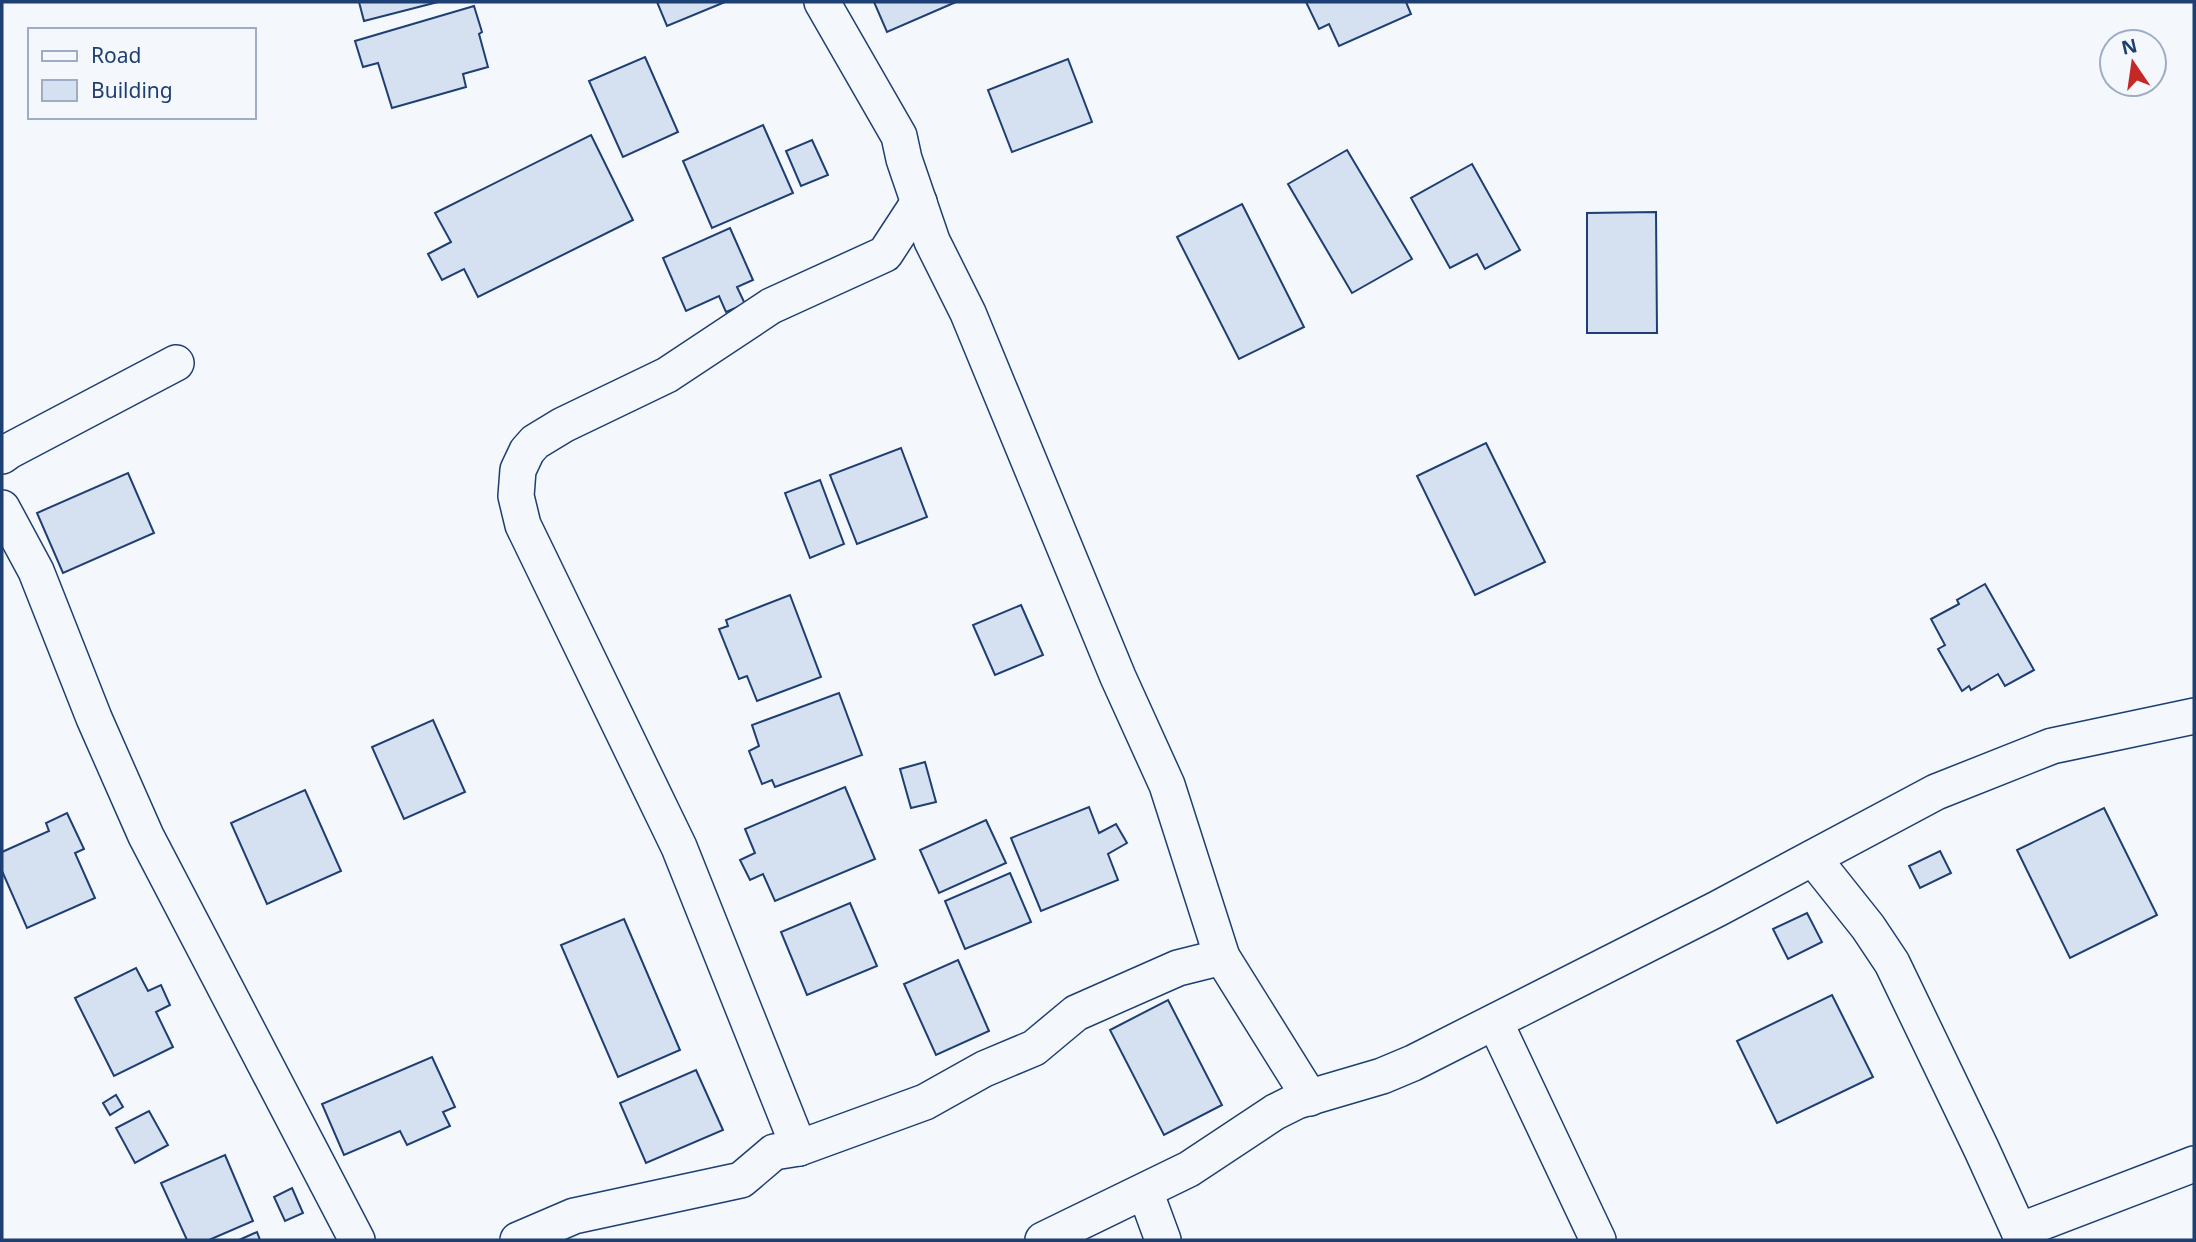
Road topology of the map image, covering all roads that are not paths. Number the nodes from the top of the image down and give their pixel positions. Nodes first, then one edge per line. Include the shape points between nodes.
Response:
1 (822, 2) edge
2 (919, 202) junction
3 (885, 254) junction
4 (948, 273) junction
5 (176, 363) dead end
6 (2, 456) edge
7 (2, 508) edge
8 (2194, 716) edge
9 (1813, 858) junction
10 (1222, 957) junction
11 (1495, 1022) junction
12 (1310, 1098) junction
13 (799, 1149) junction
14 (2194, 1164) edge
15 (1145, 1191) junction
16 (2021, 1236) edge
17 (357, 1240) edge
18 (518, 1240) edge
19 (1043, 1240) edge
20 (1163, 1240) edge
21 (1598, 1240) edge

1 - 2 street via 900,136
2 - 3 street
2 - 4 street
3 - 4 street
3 - 13 street via 771,306 667,375 563,425 535,442 518,470 516,496 523,525 679,847
4 - 10 street via 1167,785
5 - 6 street
7 - 17 street via 36,571 146,836
8 - 9 street via 2052,746 1936,792
9 - 11 street
9 - 16 street via 1892,963
10 - 12 street
10 - 13 street via 1178,968 1076,1013 1034,1048 925,1102
11 - 12 street via 1392,1072
11 - 21 street
12 - 15 street via 1275,1112 1189,1169
13 - 18 street via 774,1152 741,1180 574,1216
14 - 16 street
15 - 19 street
15 - 20 street

